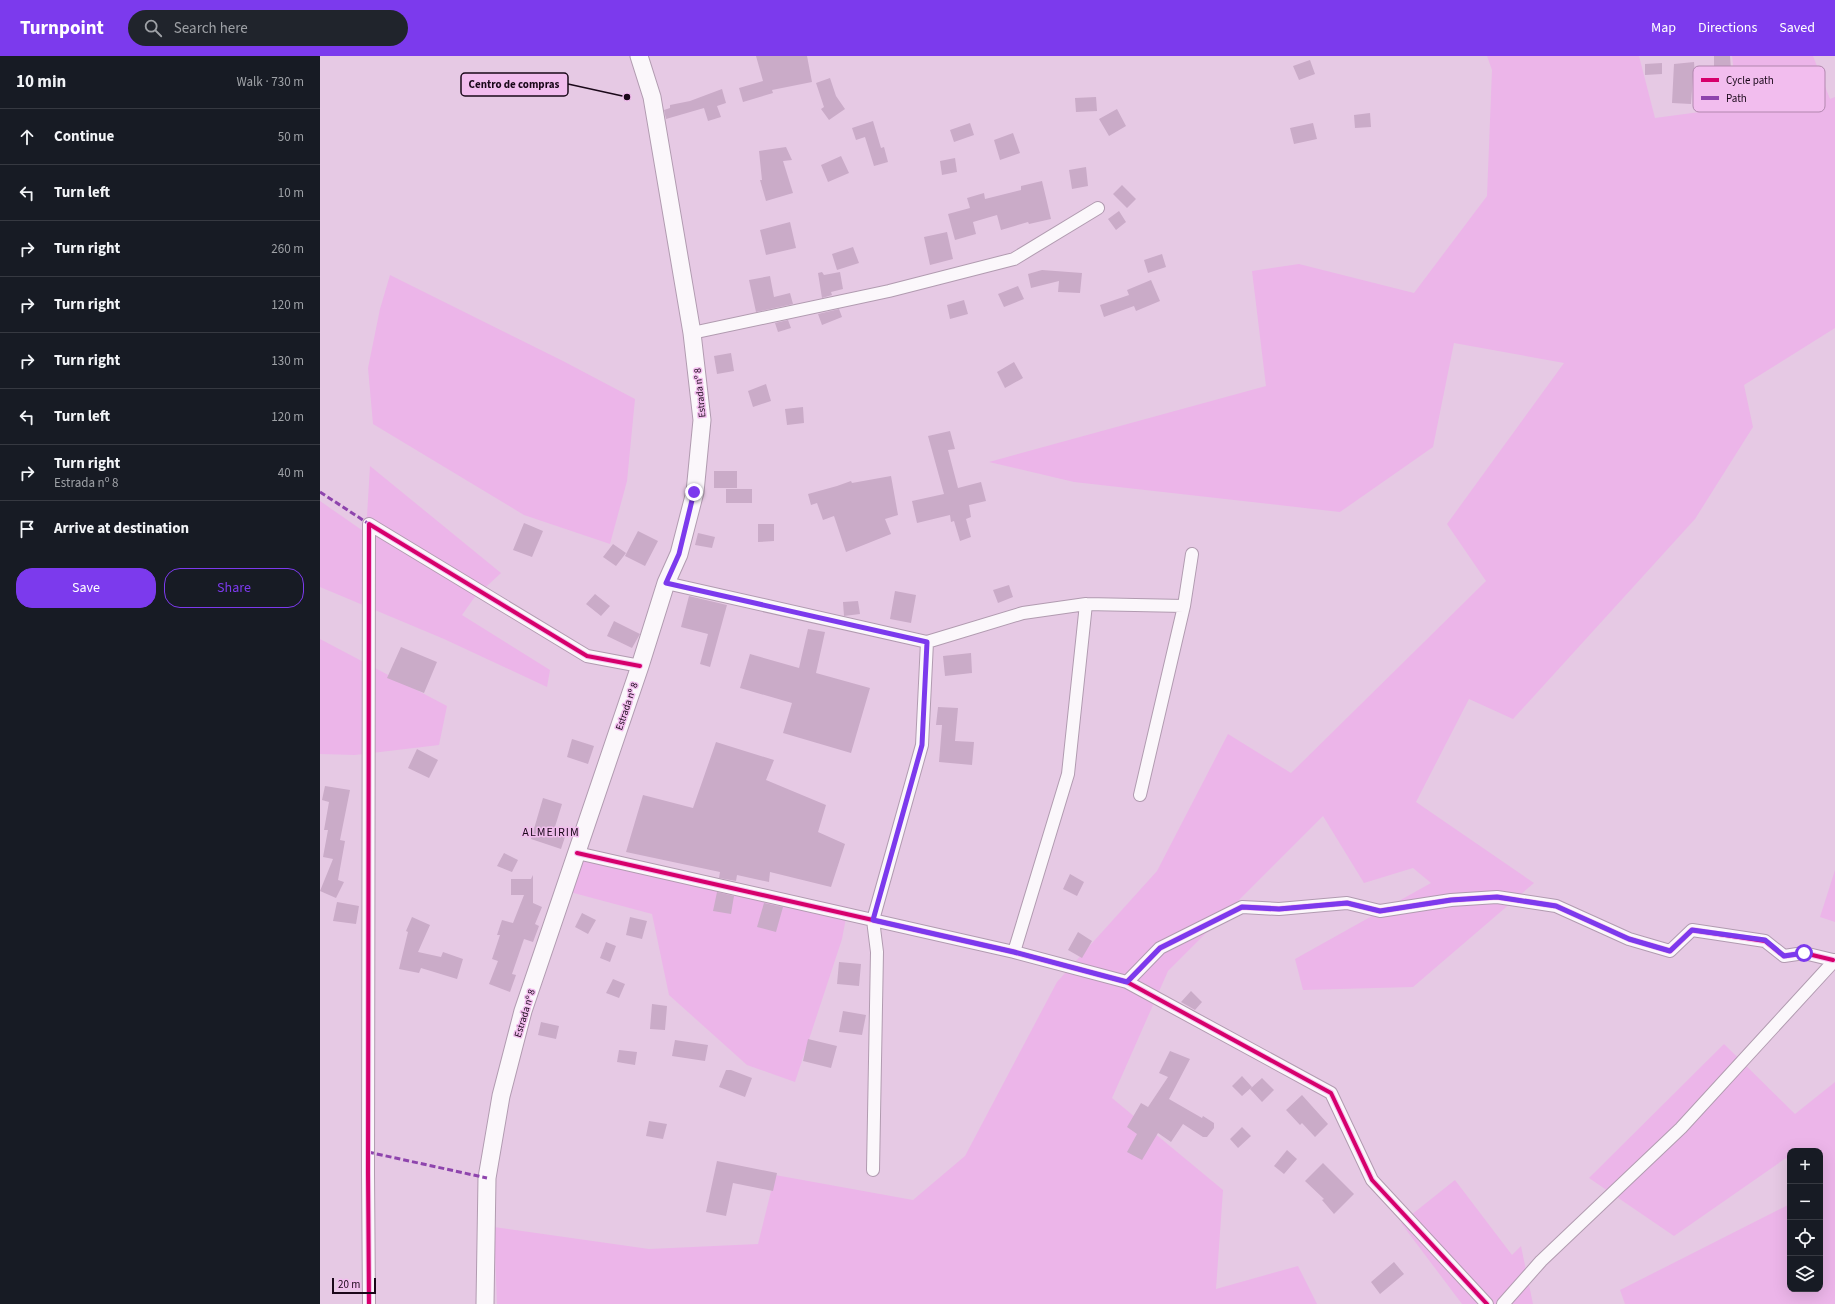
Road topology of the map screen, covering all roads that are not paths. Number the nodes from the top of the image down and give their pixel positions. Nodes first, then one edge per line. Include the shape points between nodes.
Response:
1 (639, 56) edge
2 (1098, 208) dead end
3 (692, 333) junction
4 (1192, 554) dead end
5 (666, 583) junction
6 (1086, 604) junction
7 (1184, 606) junction
8 (927, 642) junction
9 (640, 666) junction
10 (1140, 795) dead end
11 (577, 853) junction
12 (873, 920) junction
13 (1014, 952) junction
14 (1834, 960) edge
15 (1127, 982) junction
16 (873, 1170) dead end
17 (369, 1304) edge
18 (485, 1304) edge
19 (1487, 1304) edge
20 (1503, 1304) edge

1 - 3 main road, Estrada nº 8 via 652,97
2 - 3 street via 1014,259 889,291
3 - 5 main road, Estrada nº 8 via 702,420 694,492 679,554
4 - 7 street
5 - 8 street
5 - 9 main road, Estrada nº 8
6 - 7 street
6 - 8 street via 1023,613
6 - 13 street via 1068,774
7 - 10 street
8 - 12 street via 922,745
9 - 11 main road, Estrada nº 8
9 - 17 street via 587,656 369,524
11 - 12 street
11 - 18 main road, Estrada nº 8 via 523,1011 501,1096 488,1178
12 - 13 street
12 - 16 street via 877,952
13 - 15 street
14 - 15 street via 1804,953 1784,956 1765,940 1692,930 1670,951 1629,939 1556,906 1497,897 1451,900 1380,911 1347,903 1279,909 1242,907 1160,948
14 - 20 street via 1681,1128 1541,1261
15 - 19 street via 1331,1093 1372,1180

